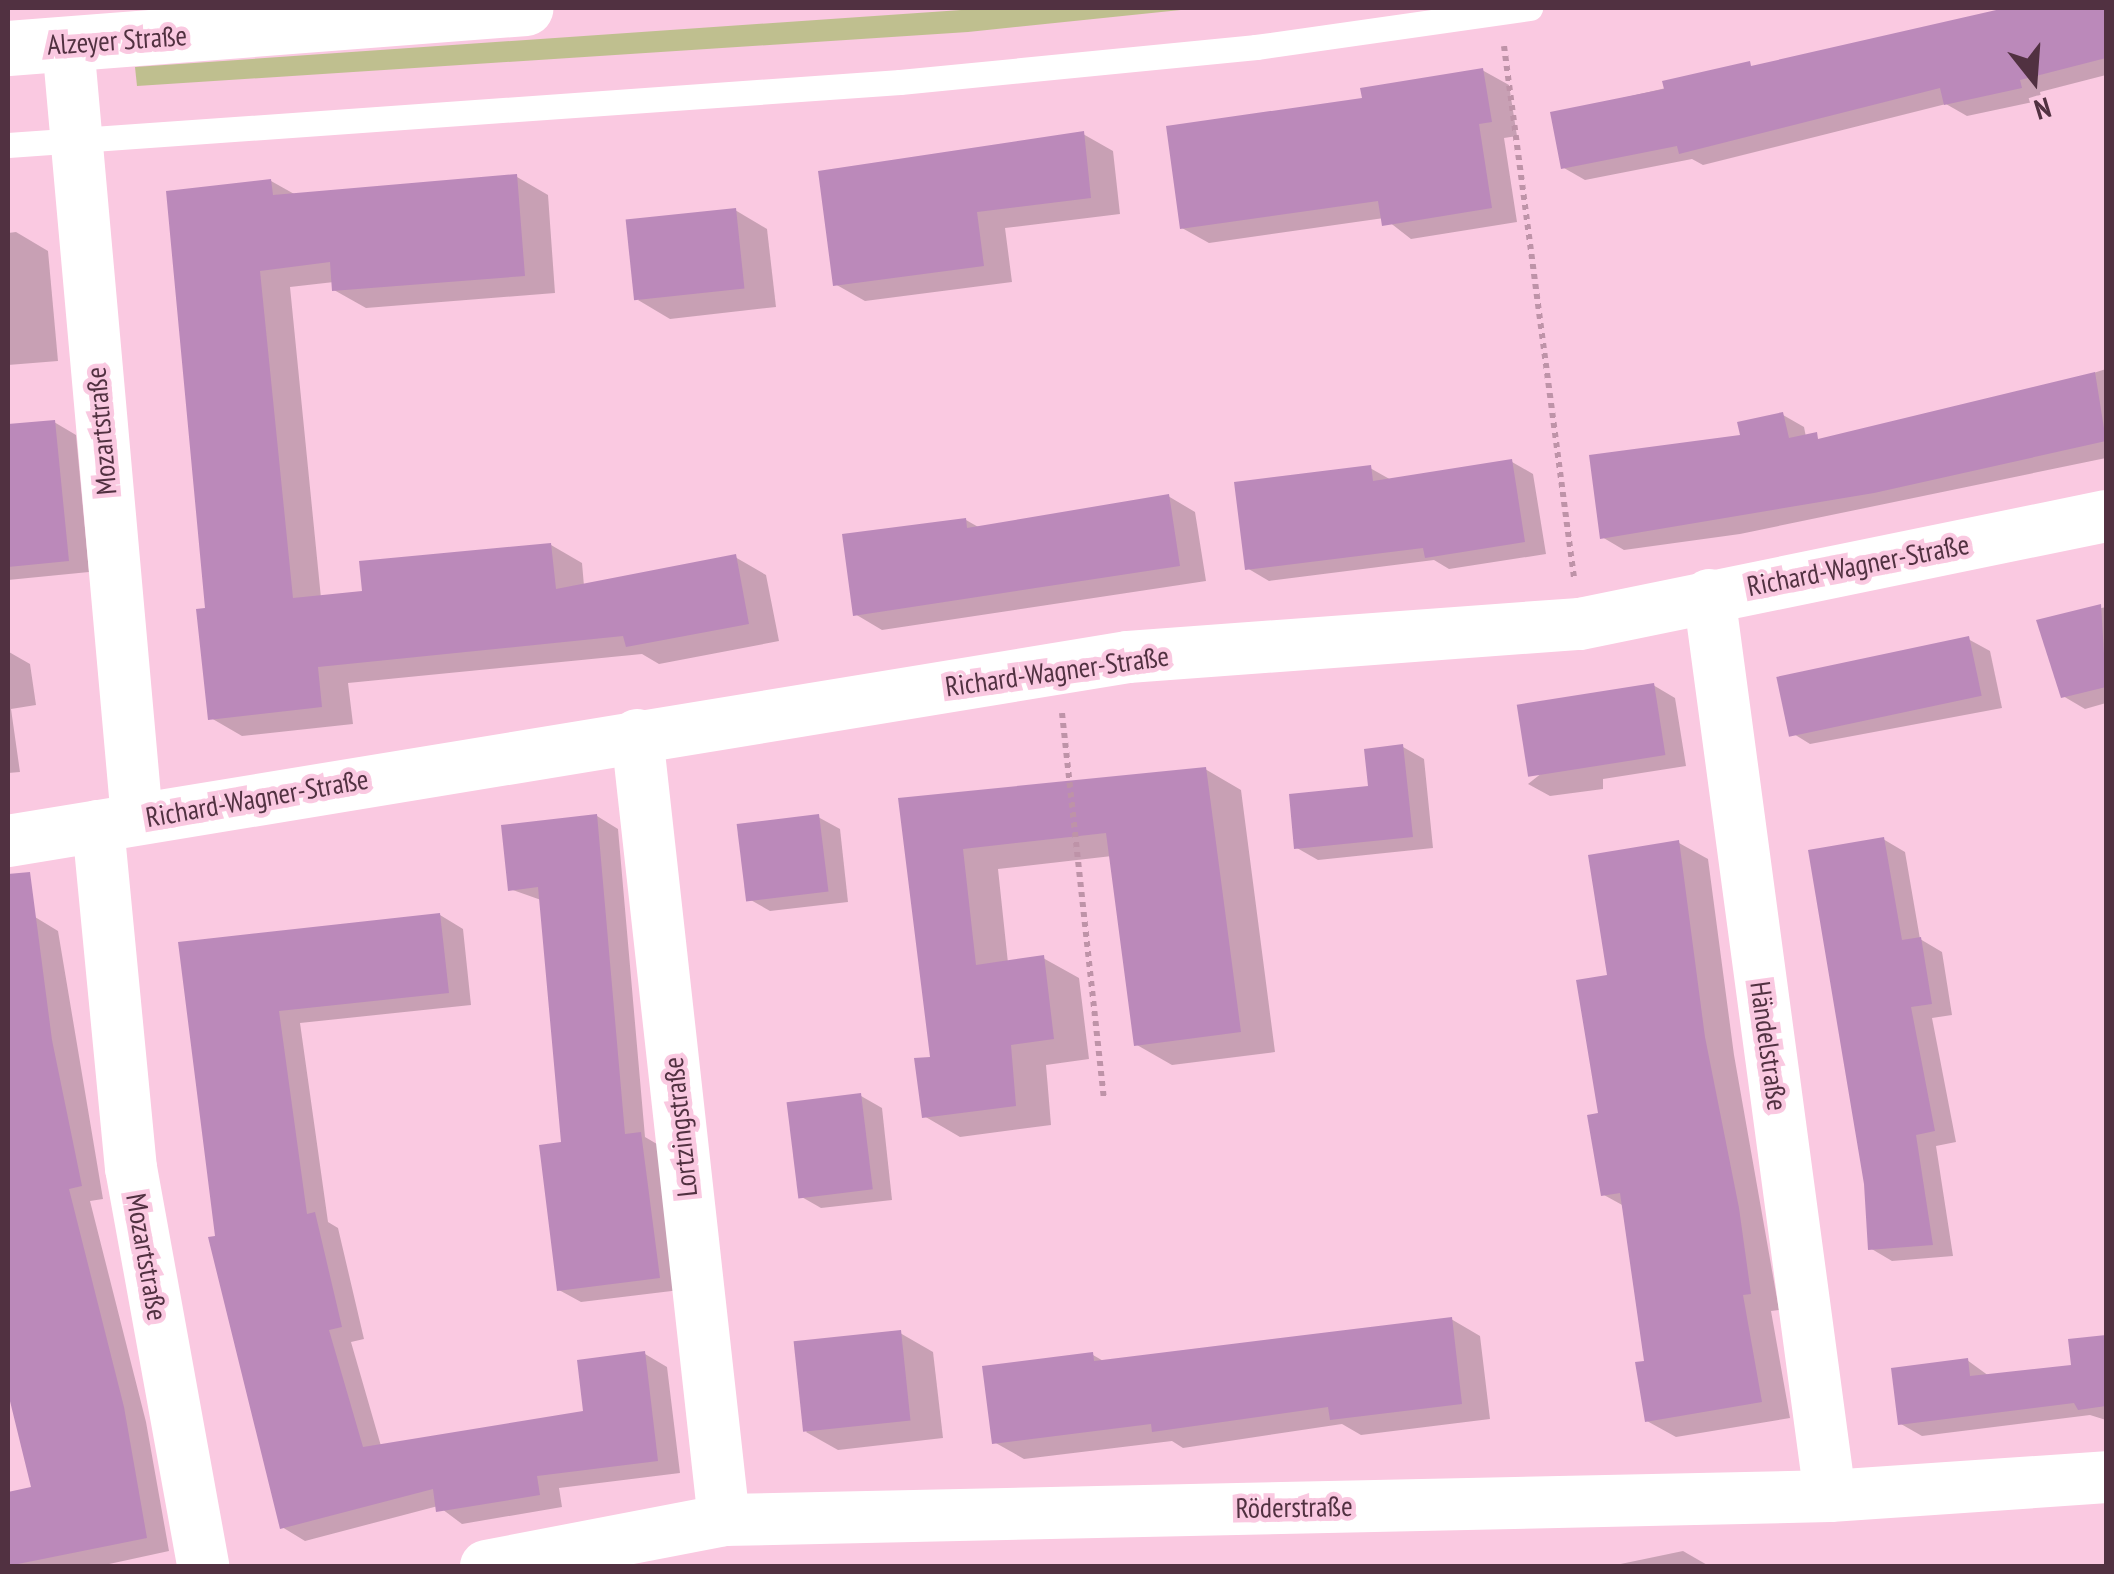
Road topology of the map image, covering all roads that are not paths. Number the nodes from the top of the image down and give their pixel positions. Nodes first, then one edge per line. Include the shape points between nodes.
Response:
1 (525, 8) edge
2 (1530, 8) edge
3 (68, 44) junction
4 (8, 48) edge
5 (75, 140) junction
6 (8, 145) edge
7 (2106, 516) edge
8 (1708, 595) junction
9 (637, 735) junction
10 (117, 822) junction
11 (8, 840) edge
12 (2106, 1478) edge
13 (1830, 1496) junction
14 (724, 1520) junction
15 (203, 1566) edge
16 (486, 1566) edge

1 - 3 street, Alzeyer Straße
2 - 5 lane via 1256,47 881,84
3 - 4 street, Alzeyer Straße
3 - 5 street, Mozartstraße
5 - 6 lane
5 - 10 street, Mozartstraße
7 - 8 street, Richard-Wagner-Straße
8 - 9 street, Richard-Wagner-Straße via 1580,624 1128,657
8 - 13 street, Händelstraße
9 - 10 street, Richard-Wagner-Straße
9 - 14 street, Lortzingstraße
10 - 11 street, Richard-Wagner-Straße
10 - 15 street, Mozartstraße via 131,1168
12 - 13 street, Röderstraße
13 - 14 street, Röderstraße
14 - 16 street, Röderstraße

